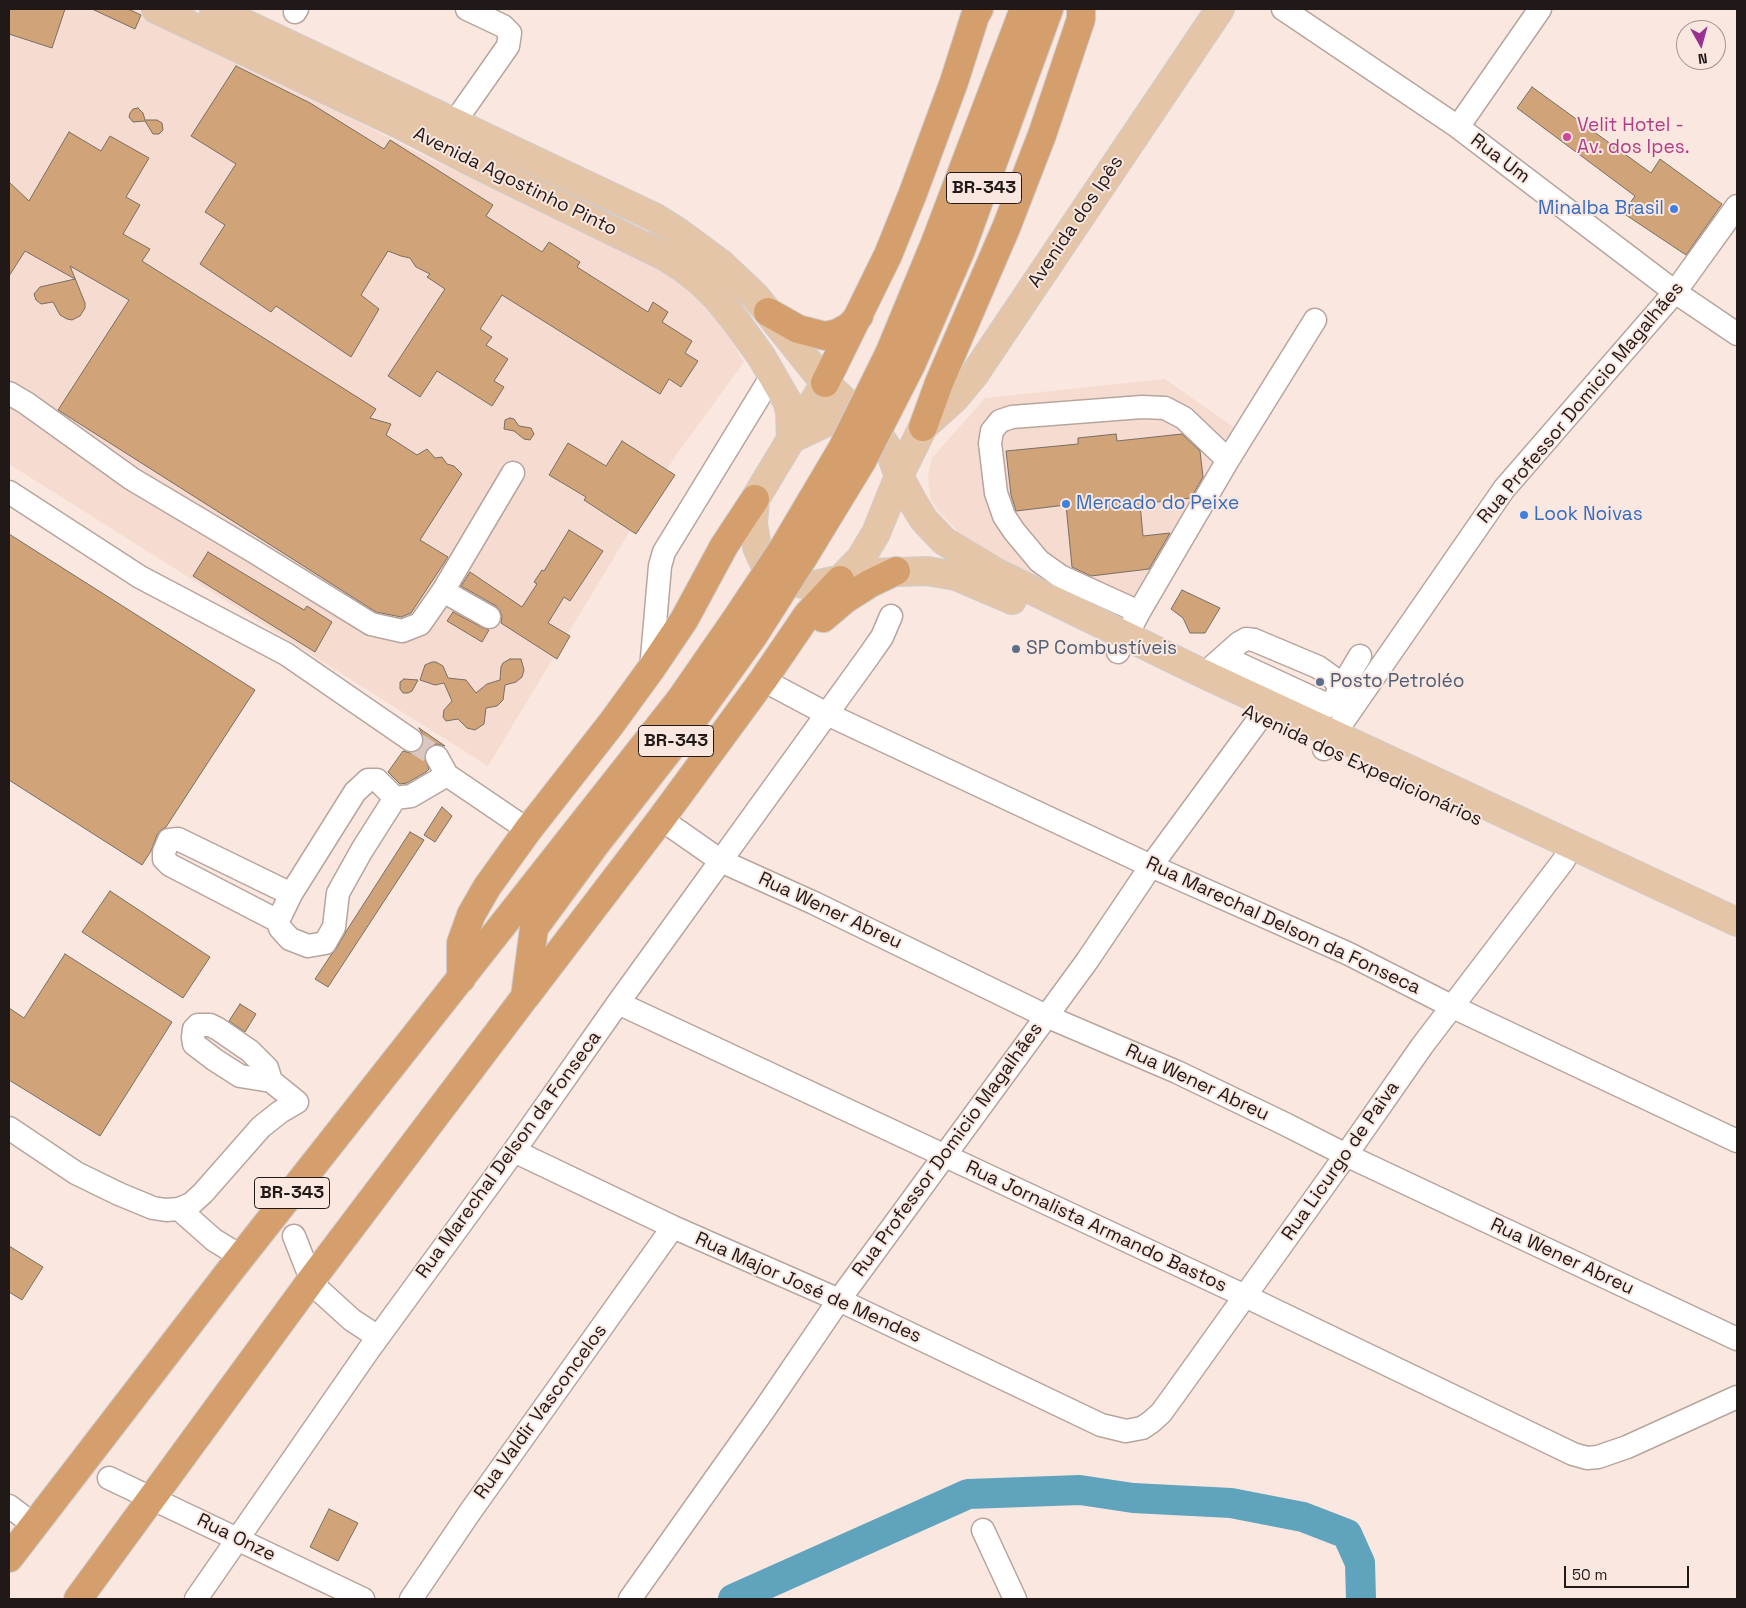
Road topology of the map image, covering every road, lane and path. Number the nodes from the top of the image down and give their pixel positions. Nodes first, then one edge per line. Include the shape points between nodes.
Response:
1 (156, 9) edge
2 (214, 9) edge
3 (467, 9) edge
4 (979, 9) edge
5 (1024, 9) edge
6 (1049, 9) edge
7 (1082, 9) edge
8 (1220, 9) edge
9 (1283, 9) edge
10 (1540, 9) edge
11 (454, 123) junction
12 (1458, 127) junction
13 (1737, 206) edge
14 (1674, 292) junction
15 (768, 312) junction
16 (860, 315) junction
17 (1315, 320) dead end
18 (1737, 334) edge
19 (900, 359) junction
20 (773, 374) junction
21 (825, 383) junction
22 (9, 393) edge
23 (863, 419) junction
24 (923, 428) junction
25 (791, 439) junction
26 (1228, 460) junction
27 (513, 473) dead end
28 (899, 476) junction
29 (9, 492) edge
30 (755, 500) junction
31 (896, 571) junction
32 (840, 580) junction
33 (992, 581) junction
34 (443, 591) junction
35 (1139, 612) junction
36 (891, 616) dead end
37 (489, 617) dead end
38 (1122, 644) junction
39 (1360, 656) dead end
40 (1214, 665) junction
41 (652, 669) junction
42 (765, 676) junction
43 (1265, 712) junction
44 (827, 714) junction
45 (1329, 722) junction
46 (411, 740) tunnel mouth
47 (395, 798) junction
48 (661, 819) junction
49 (528, 830) junction
50 (586, 838) junction
51 (1564, 860) junction
52 (721, 861) junction
53 (1151, 866) junction
54 (290, 894) junction
55 (278, 921) junction
56 (1737, 922) edge
57 (1737, 941) edge
58 (461, 979) junction
59 (525, 997) junction
60 (618, 1003) junction
61 (1453, 1006) junction
62 (1046, 1016) junction
63 (271, 1081) dead end
64 (9, 1128) edge
65 (1737, 1141) edge
66 (514, 1151) junction
67 (1346, 1155) junction
68 (943, 1156) junction
69 (179, 1209) junction
70 (673, 1227) junction
71 (294, 1236) dead end
72 (242, 1257) junction
73 (312, 1279) junction
74 (1245, 1296) junction
75 (839, 1300) junction
76 (378, 1337) junction
77 (1737, 1339) edge
78 (1737, 1398) edge
79 (1102, 1425) joint
80 (109, 1478) dead end
81 (151, 1498) junction
82 (9, 1506) edge
83 (34, 1525) junction
84 (983, 1530) dead end
85 (237, 1538) junction
86 (9, 1558) edge
87 (78, 1599) edge
88 (196, 1599) edge
89 (363, 1599) edge
90 (411, 1599) edge
91 (630, 1599) edge
92 (1015, 1599) edge

1 - 20 main road, Avenida Agostinho Pinto via 664,256 701,282 718,299
2 - 11 main road, Avenida Agostinho Pinto
3 - 11 street via 503,26 510,33 508,46
4 - 16 highway via 913,193
5 - 19 highway, BR-343 via 948,207
6 - 19 highway, BR-343 via 961,250
7 - 24 highway via 1042,135
8 - 24 main road, Avenida dos Ipês via 974,374 955,398
9 - 12 street, Rua Um
10 - 12 street
11 - 15 main road, Avenida Agostinho Pinto via 654,217 720,263
12 - 14 street, Rua Um
13 - 14 street, Rua Professor Domicio Magalhães
14 - 18 street, Rua Um
14 - 45 street, Rua Professor Domicio Magalhães via 1504,489
15 - 16 highway via 798,329 825,336 850,326
15 - 21 main road, Avenida Agostinho Pinto
16 - 21 highway
17 - 26 street
19 - 50 highway, BR-343, bridge via 862,460 803,558 744,629 698,714
20 - 25 main road, Avenida Agostinho Pinto via 787,401
20 - 41 street via 664,552 660,566
21 - 23 main road, Avenida Agostinho Pinto
21 - 25 main road
22 - 34 street via 132,479 370,624 402,631 420,624
23 - 25 main road via 829,421
23 - 28 main road via 875,429 891,454
24 - 28 main road
25 - 30 main road
26 - 35 street
26 - 35 street via 1184,418 1165,408 1012,417 1000,421 992,431 990,443 996,494 1014,531 1039,561 1060,576
27 - 34 street
28 - 32 main road via 876,533
28 - 33 main road via 924,520
29 - 46 street via 140,578 286,654
30 - 32 main road via 753,524 757,547 766,567 782,578 810,586
30 - 41 highway via 724,546 684,620
31 - 32 main road
31 - 33 main road via 927,571
31 - 42 highway via 844,600
32 - 42 highway via 808,614
33 - 38 main road, Avenida dos Expedicionários
34 - 37 street
35 - 38 street
36 - 44 street, Rua Marechal Delson da Fonseca via 882,638
38 - 40 main road, Avenida dos Expedicionários
38 - 43 main road, Avenida dos Expedicionários
39 - 45 street
40 - 43 main road, Avenida dos Expedicionários
40 - 45 street
40 - 45 street via 1246,639 1318,666 1337,683
41 - 49 highway
42 - 44 street, Rua Marechal Delson da Fonseca
42 - 48 highway
43 - 45 main road, Avenida dos Expedicionários
43 - 53 street, Rua Professor Domicio Magalhães
44 - 52 street, Rua Marechal Delson da Fonseca
44 - 53 street, Rua Marechal Delson da Fonseca
45 - 51 main road, Avenida dos Expedicionários
45 - 56 main road, Avenida dos Expedicionários
47 - 49 street via 411,796 442,766
47 - 54 street via 377,780 368,780 355,792
47 - 55 street via 338,893 334,927 325,942 308,946 290,939
48 - 52 street, Rua Wener Abreu
48 - 59 highway
49 - 58 highway via 487,886 471,915 461,943
50 - 58 highway, BR-343
50 - 59 highway, BR-343 via 534,928
51 - 57 main road, Avenida dos Expedicionários
51 - 61 street, Rua Licurgo de Paiva
52 - 60 street, Rua Marechal Delson da Fonseca
52 - 62 street, Rua Wener Abreu via 814,902
53 - 61 street, Rua Marechal Delson da Fonseca via 1349,954
53 - 62 street, Rua Professor Domicio Magalhães
54 - 55 street
54 - 55 street via 178,839 169,840 164,859 170,865
58 - 72 highway, BR-343
59 - 73 highway
60 - 66 street, Rua Marechal Delson da Fonseca
60 - 68 street, Rua Jornalista Armando Bastos
61 - 65 street, Rua Marechal Delson da Fonseca
61 - 67 street, Rua Licurgo de Paiva
62 - 67 street, Rua Wener Abreu via 1176,1072
62 - 68 street, Rua Professor Domicio Magalhães
63 - 69 street via 298,1102 261,1127 203,1193
64 - 69 street via 76,1173 119,1194 153,1208
66 - 70 street, Rua Major José de Mendes
66 - 76 street, Rua Marechal Delson da Fonseca
67 - 74 street, Rua Licurgo de Paiva
67 - 77 street, Rua Wener Abreu
68 - 74 street, Rua Jornalista Armando Bastos
68 - 75 street, Rua Professor Domicio Magalhães
69 - 72 street via 214,1240
70 - 75 street, Rua Major José de Mendes
70 - 90 street, Rua Valdir Vasconcelos
71 - 73 street
72 - 83 highway, BR-343
73 - 76 street via 320,1291 352,1320
73 - 81 highway
74 - 78 street, Rua Jornalista Armando Bastos via 1587,1458 1627,1447
74 - 79 street, Rua Licurgo de Paiva via 1161,1413 1142,1428 1126,1431
75 - 79 street, Rua Major José de Mendes
75 - 91 street, Rua Professor Domicio Magalhães
76 - 85 street, Rua Marechal Delson da Fonseca
80 - 81 street, Rua Onze
81 - 85 street, Rua Onze
81 - 87 highway
82 - 83 street
83 - 86 highway, BR-343
84 - 92 street
85 - 88 street, Rua Marechal Delson da Fonseca
85 - 89 street, Rua Onze

